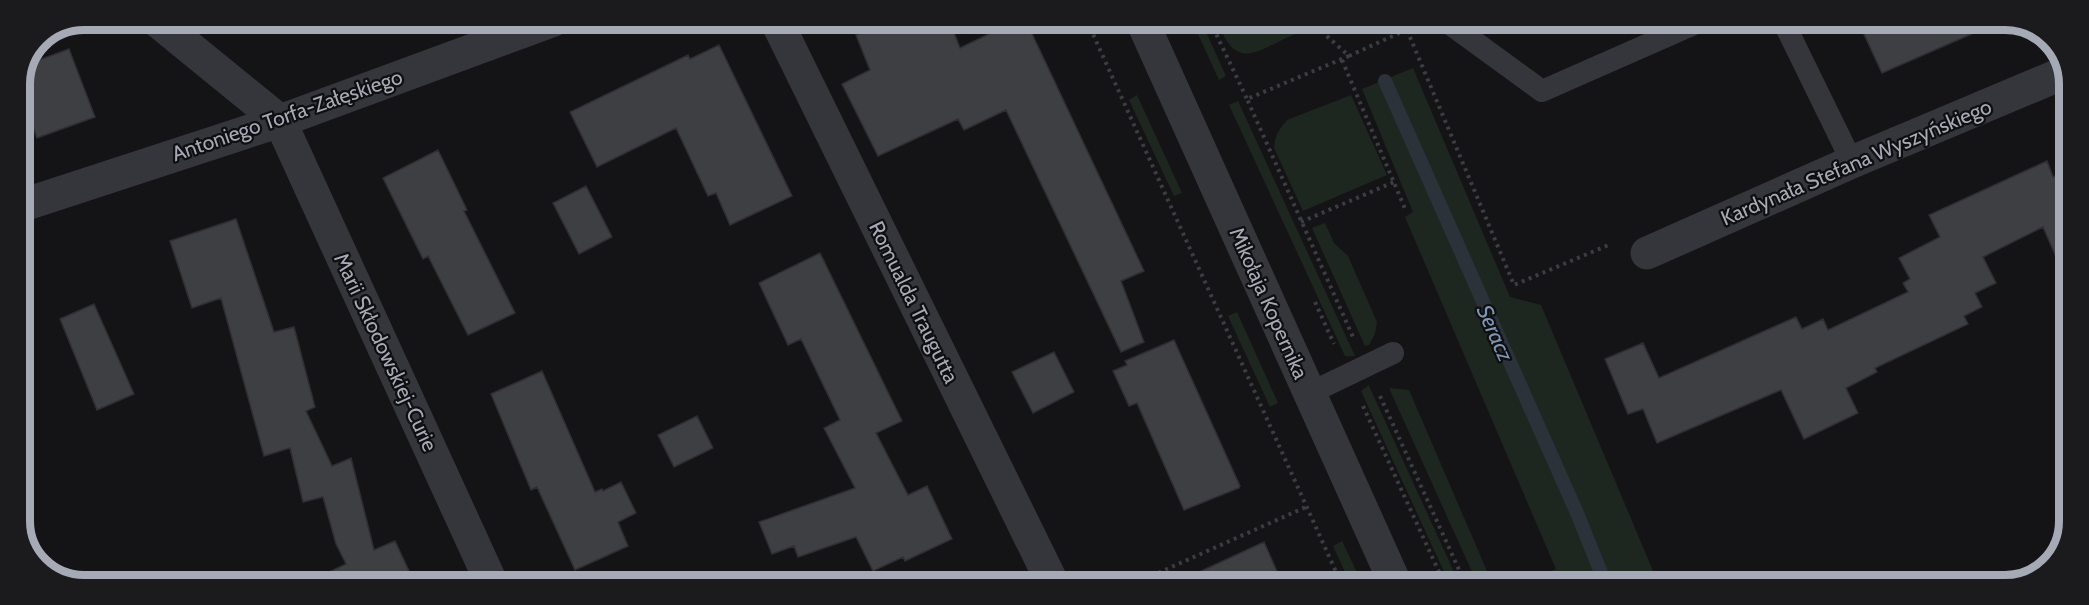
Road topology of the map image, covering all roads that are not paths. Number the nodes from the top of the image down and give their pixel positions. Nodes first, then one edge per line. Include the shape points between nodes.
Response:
1 (168, 30) edge
2 (527, 30) edge
3 (781, 30) edge
4 (1146, 30) edge
5 (1458, 30) edge
6 (1681, 30) edge
7 (1787, 30) edge
8 (2058, 75) edge
9 (280, 121) junction
10 (1852, 162) junction
11 (30, 203) edge
12 (1647, 253) dead end
13 (1393, 353) dead end
14 (1310, 393) junction
15 (488, 575) edge
16 (1049, 575) edge
17 (1392, 575) edge

1 - 9 street
2 - 9 street, Antoniego Torfa-Załęskiego
3 - 16 street, Romualda Traugutta
4 - 14 street, Mikołaja Kopernika
5 - 6 lane via 1542,91
7 - 10 lane
8 - 10 street, Kardynała Stefana Wyszyńskiego
9 - 11 street, Antoniego Torfa-Załęskiego
9 - 15 street, Marii Skłodowskiej-Curie
10 - 12 street, Kardynała Stefana Wyszyńskiego
13 - 14 lane
14 - 17 street, Mikołaja Kopernika

